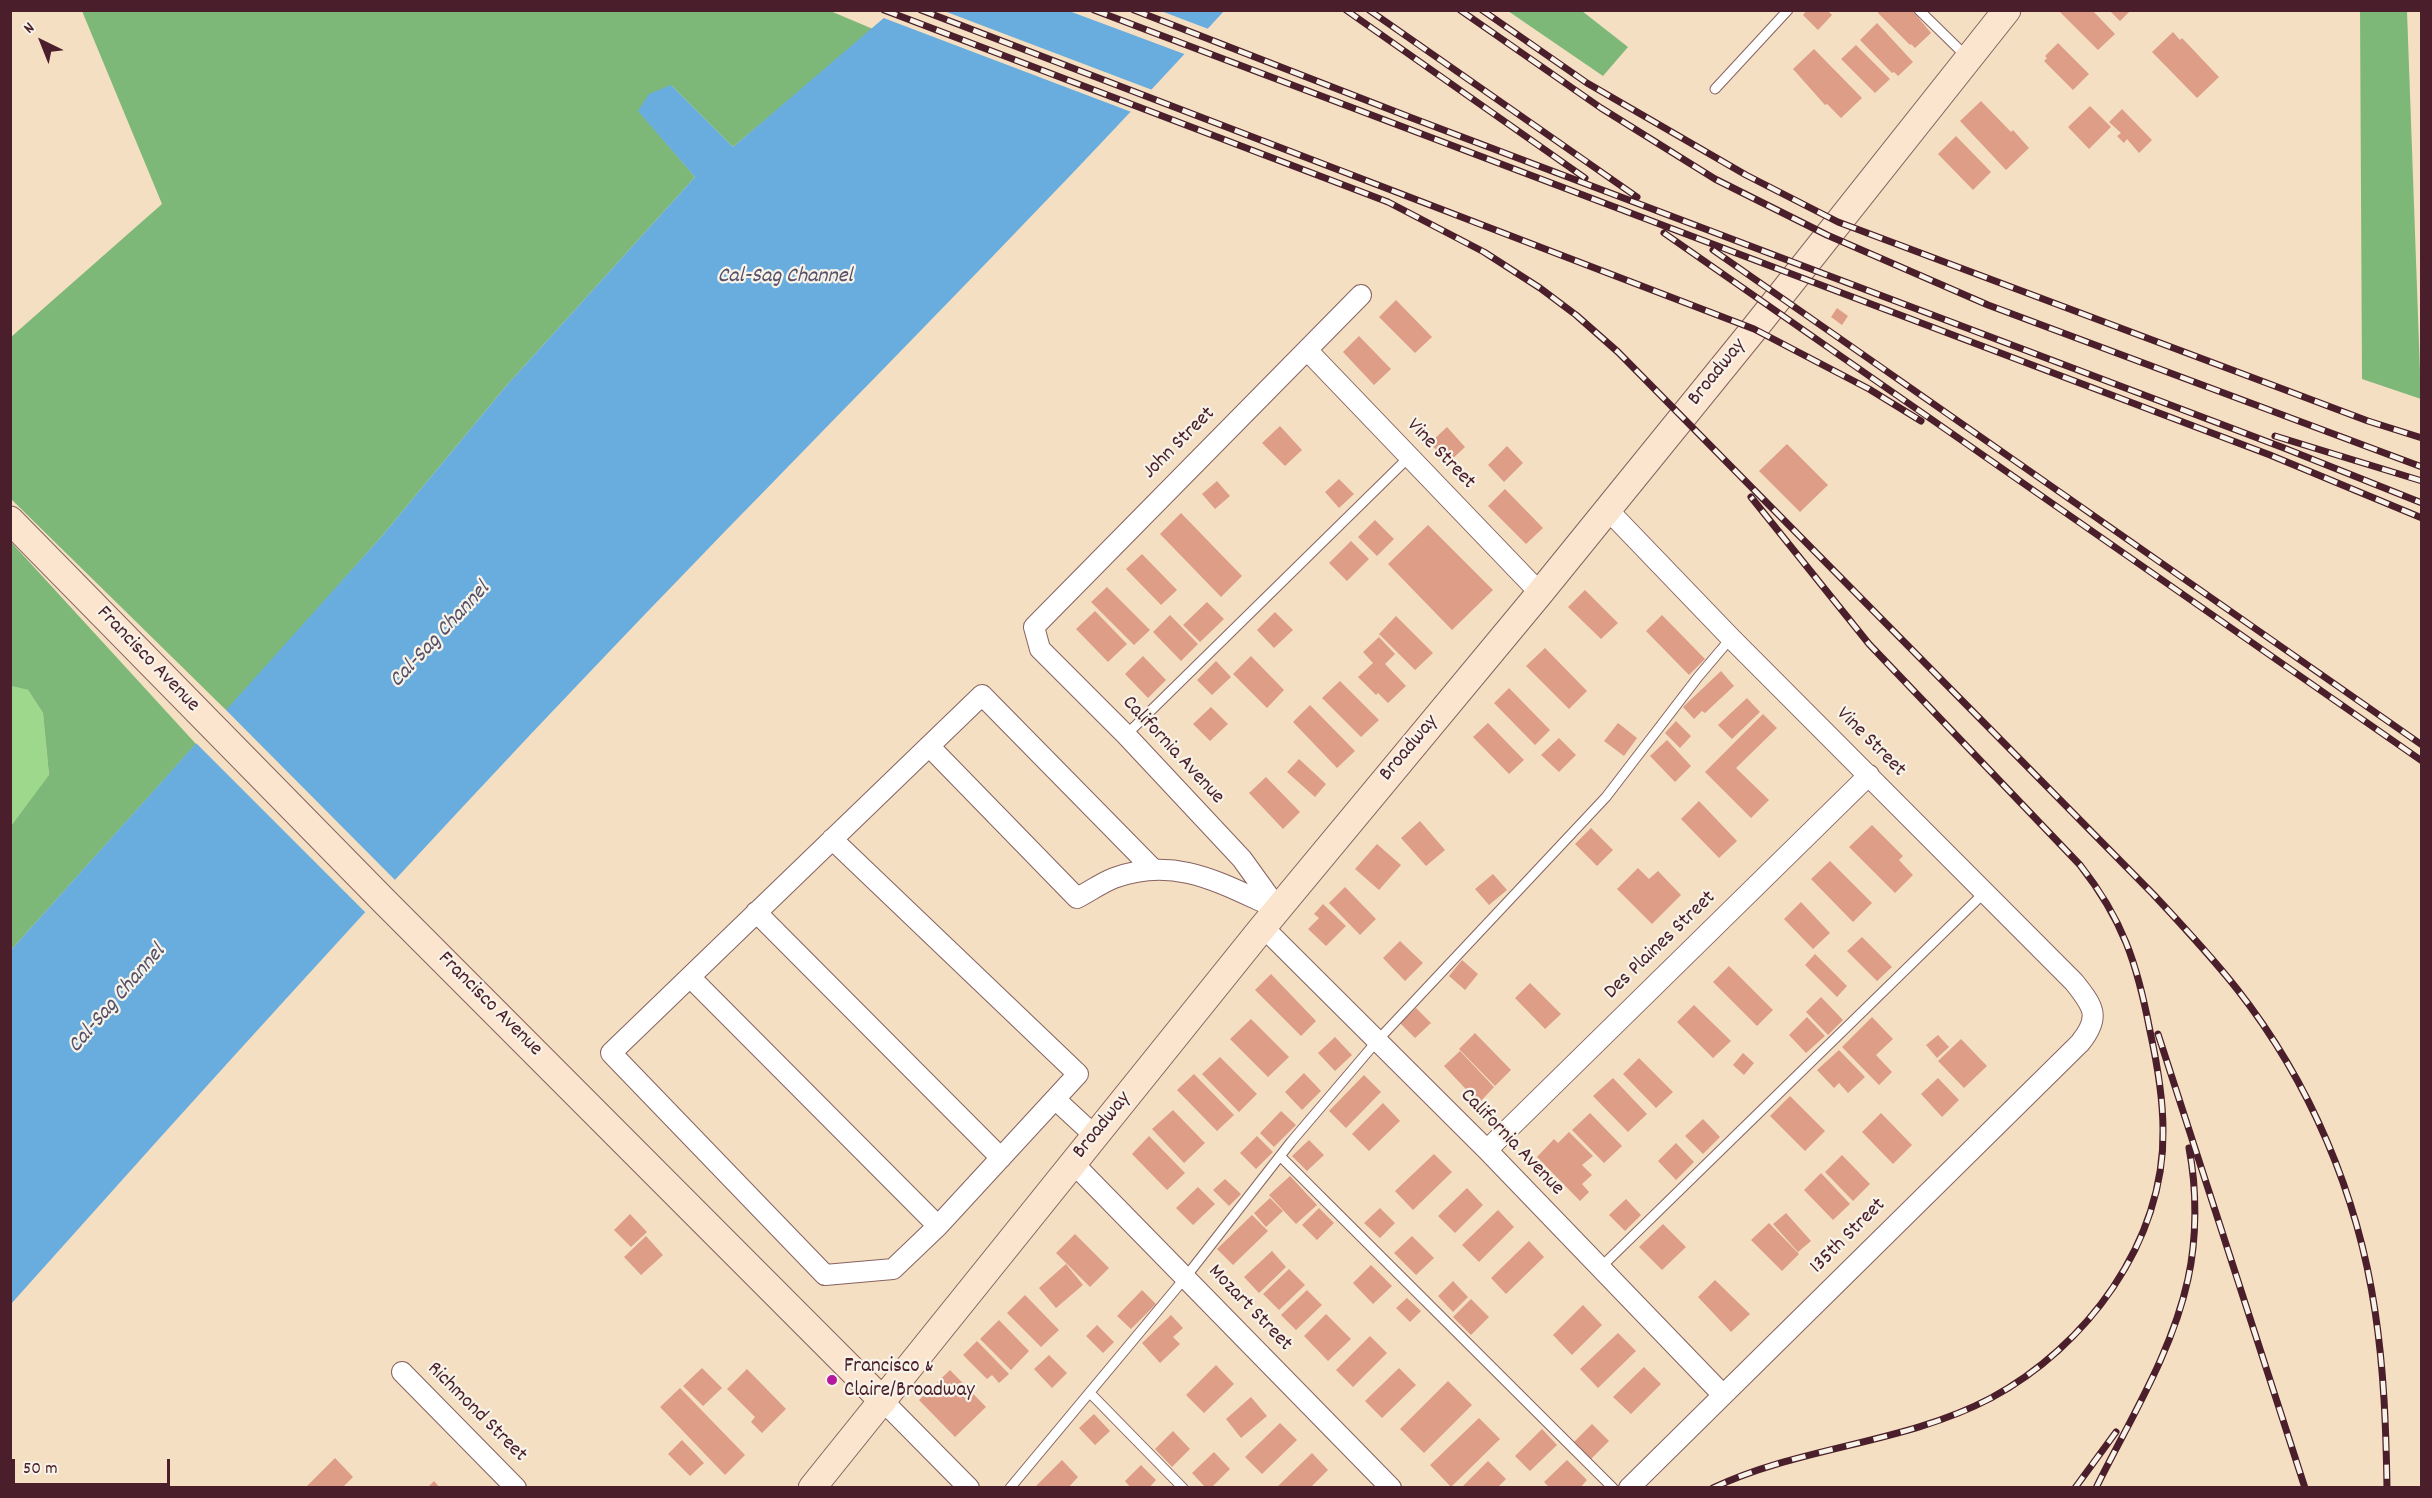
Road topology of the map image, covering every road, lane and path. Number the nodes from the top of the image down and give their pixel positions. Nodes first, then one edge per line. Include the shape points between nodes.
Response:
1 (1788, 10) edge
2 (1919, 10) edge
3 (2007, 10) edge
4 (1969, 58) junction
5 (1715, 89) dead end
6 (1361, 295) dead end
7 (1307, 351) junction
8 (1409, 457) junction
9 (1607, 509) junction
10 (10, 520) edge
11 (1540, 593) junction
12 (1034, 627) joint
13 (1731, 638) junction
14 (1126, 735) junction
15 (929, 746) junction
16 (1869, 775) junction
17 (832, 838) junction
18 (1153, 869) junction
19 (1985, 892) junction
20 (756, 912) junction
21 (1270, 918) junction
22 (690, 977) junction
23 (2094, 1014) joint
24 (1377, 1041) junction
25 (1055, 1099) junction
26 (1095, 1136) junction
27 (1487, 1150) junction
28 (1280, 1156) junction
29 (1001, 1158) junction
30 (1073, 1163) junction
31 (938, 1226) junction
32 (1600, 1268) junction
33 (1185, 1278) junction
34 (402, 1372) dead end
35 (1089, 1393) junction
36 (1723, 1395) junction
37 (883, 1401) junction
38 (516, 1488) edge
39 (812, 1488) edge
40 (969, 1488) edge
41 (1010, 1488) edge
42 (1183, 1488) edge
43 (1391, 1488) edge
44 (1613, 1488) edge
45 (1629, 1488) edge

1 - 5 lane
2 - 4 lane
3 - 4 street, Broadway
4 - 9 street, Broadway
6 - 7 street, John Street
7 - 8 street, Vine Street
7 - 12 street, John Street
8 - 11 street, Vine Street
8 - 14 lane
9 - 11 street, Broadway
9 - 13 street, Vine Street
10 - 37 street, Francisco Avenue
11 - 21 street, Broadway
12 - 14 street, California Avenue via 1040,649
13 - 16 street, Vine Street
13 - 24 lane via 1606,797
14 - 21 street, California Avenue via 1242,859
15 - 17 street
15 - 18 street via 1077,898 1113,878
15 - 18 street via 982,695
16 - 19 street, Vine Street
16 - 27 street, Des Plaines Street
17 - 20 street
17 - 25 street via 1078,1074
18 - 21 street via 1195,873
19 - 23 street, Vine Street via 2074,982 2089,1000
19 - 32 lane
20 - 22 street
20 - 29 street
21 - 24 street, California Avenue
21 - 26 street, Broadway
22 - 31 street
22 - 31 street via 611,1053 825,1275 893,1269
23 - 36 street, 135th Street via 2091,1030 2079,1043
24 - 27 street, California Avenue
24 - 28 lane
25 - 26 street
25 - 29 street
26 - 30 street, Broadway
27 - 32 street, California Avenue
28 - 33 lane
28 - 44 lane
29 - 31 street
30 - 33 street, Mozart Street
30 - 37 street, Broadway
32 - 36 street, California Avenue
33 - 35 lane
33 - 43 street, Mozart Street
34 - 38 street, Richmond Street
35 - 41 lane
35 - 42 lane
36 - 45 street, 135th Street
37 - 39 street, Broadway
37 - 40 street, Francisco Avenue

